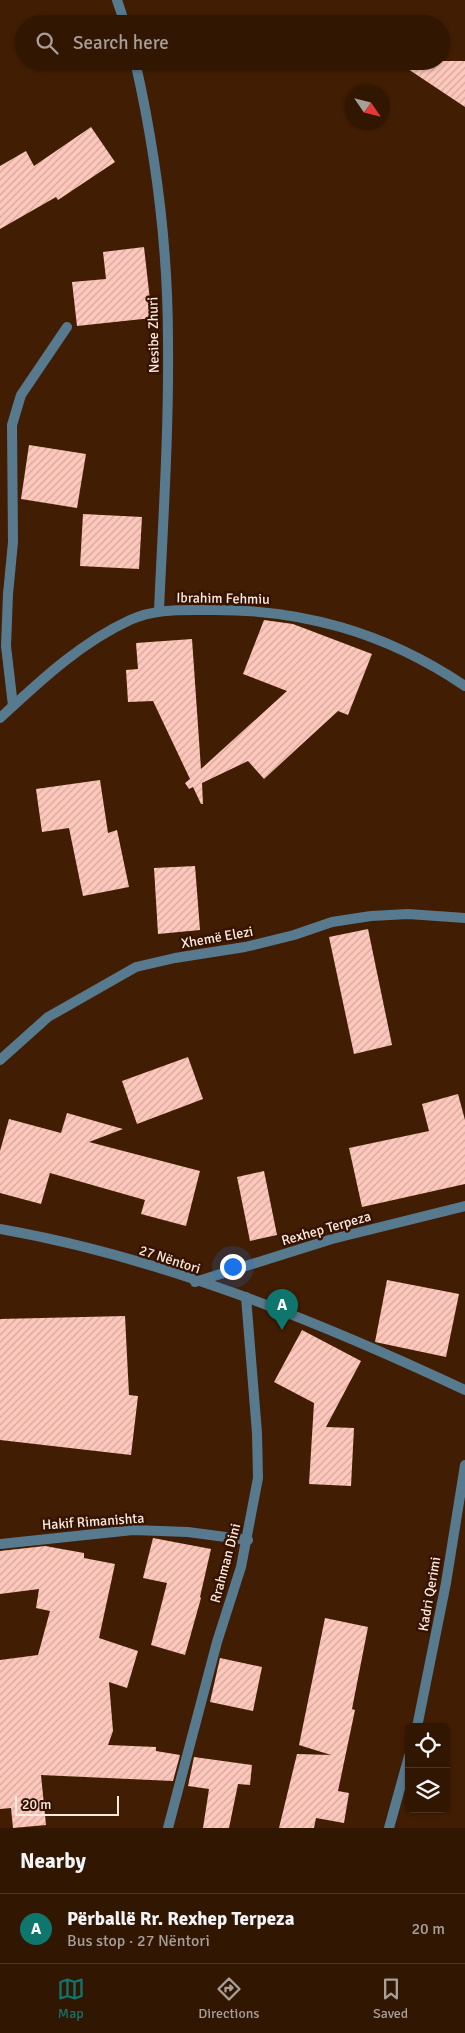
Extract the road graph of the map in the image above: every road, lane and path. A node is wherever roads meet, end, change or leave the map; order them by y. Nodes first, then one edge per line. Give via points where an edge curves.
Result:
1 (117, 0) edge
2 (121, 15) edge
3 (137, 70) edge
4 (67, 327) dead end
5 (159, 610) junction
6 (465, 686) edge
7 (13, 706) junction
8 (0, 718) edge
9 (465, 918) edge
10 (0, 1060) edge
11 (465, 1206) edge
12 (0, 1229) edge
13 (195, 1282) junction
14 (246, 1298) junction
15 (465, 1390) edge
16 (465, 1465) edge
17 (248, 1540) junction
18 (0, 1544) edge
19 (418, 1723) edge
20 (406, 1768) edge
21 (168, 1828) edge
22 (389, 1828) edge

1 - 2 street
3 - 5 street, Nesibe Zhuri via 158,179 167,312 167,428
4 - 7 street via 21,395 12,425 13,542 6,646
5 - 6 street, Ibrahim Fehmiu via 241,609 296,615 344,627 401,650
5 - 7 street, Ibrahim Fehmiu via 130,620 87,644 46,675
7 - 8 street, Ibrahim Fehmiu
9 - 10 street, Xhemë Elezi via 408,914 371,916 332,922 245,947 136,967 48,1017
11 - 13 street, Rexhep Terpeza via 332,1239
12 - 13 street, 27 Nëntori via 92,1249
13 - 14 street, 27 Nëntori
14 - 15 street, 27 Nëntori via 392,1356
14 - 17 street, Rrahman Dini via 258,1433 258,1478
16 - 19 street, Kadri Qerimi
17 - 18 street, Hakif Rimanishta via 188,1532 133,1530
17 - 21 street, Rrahman Dini via 209,1669
20 - 22 street

